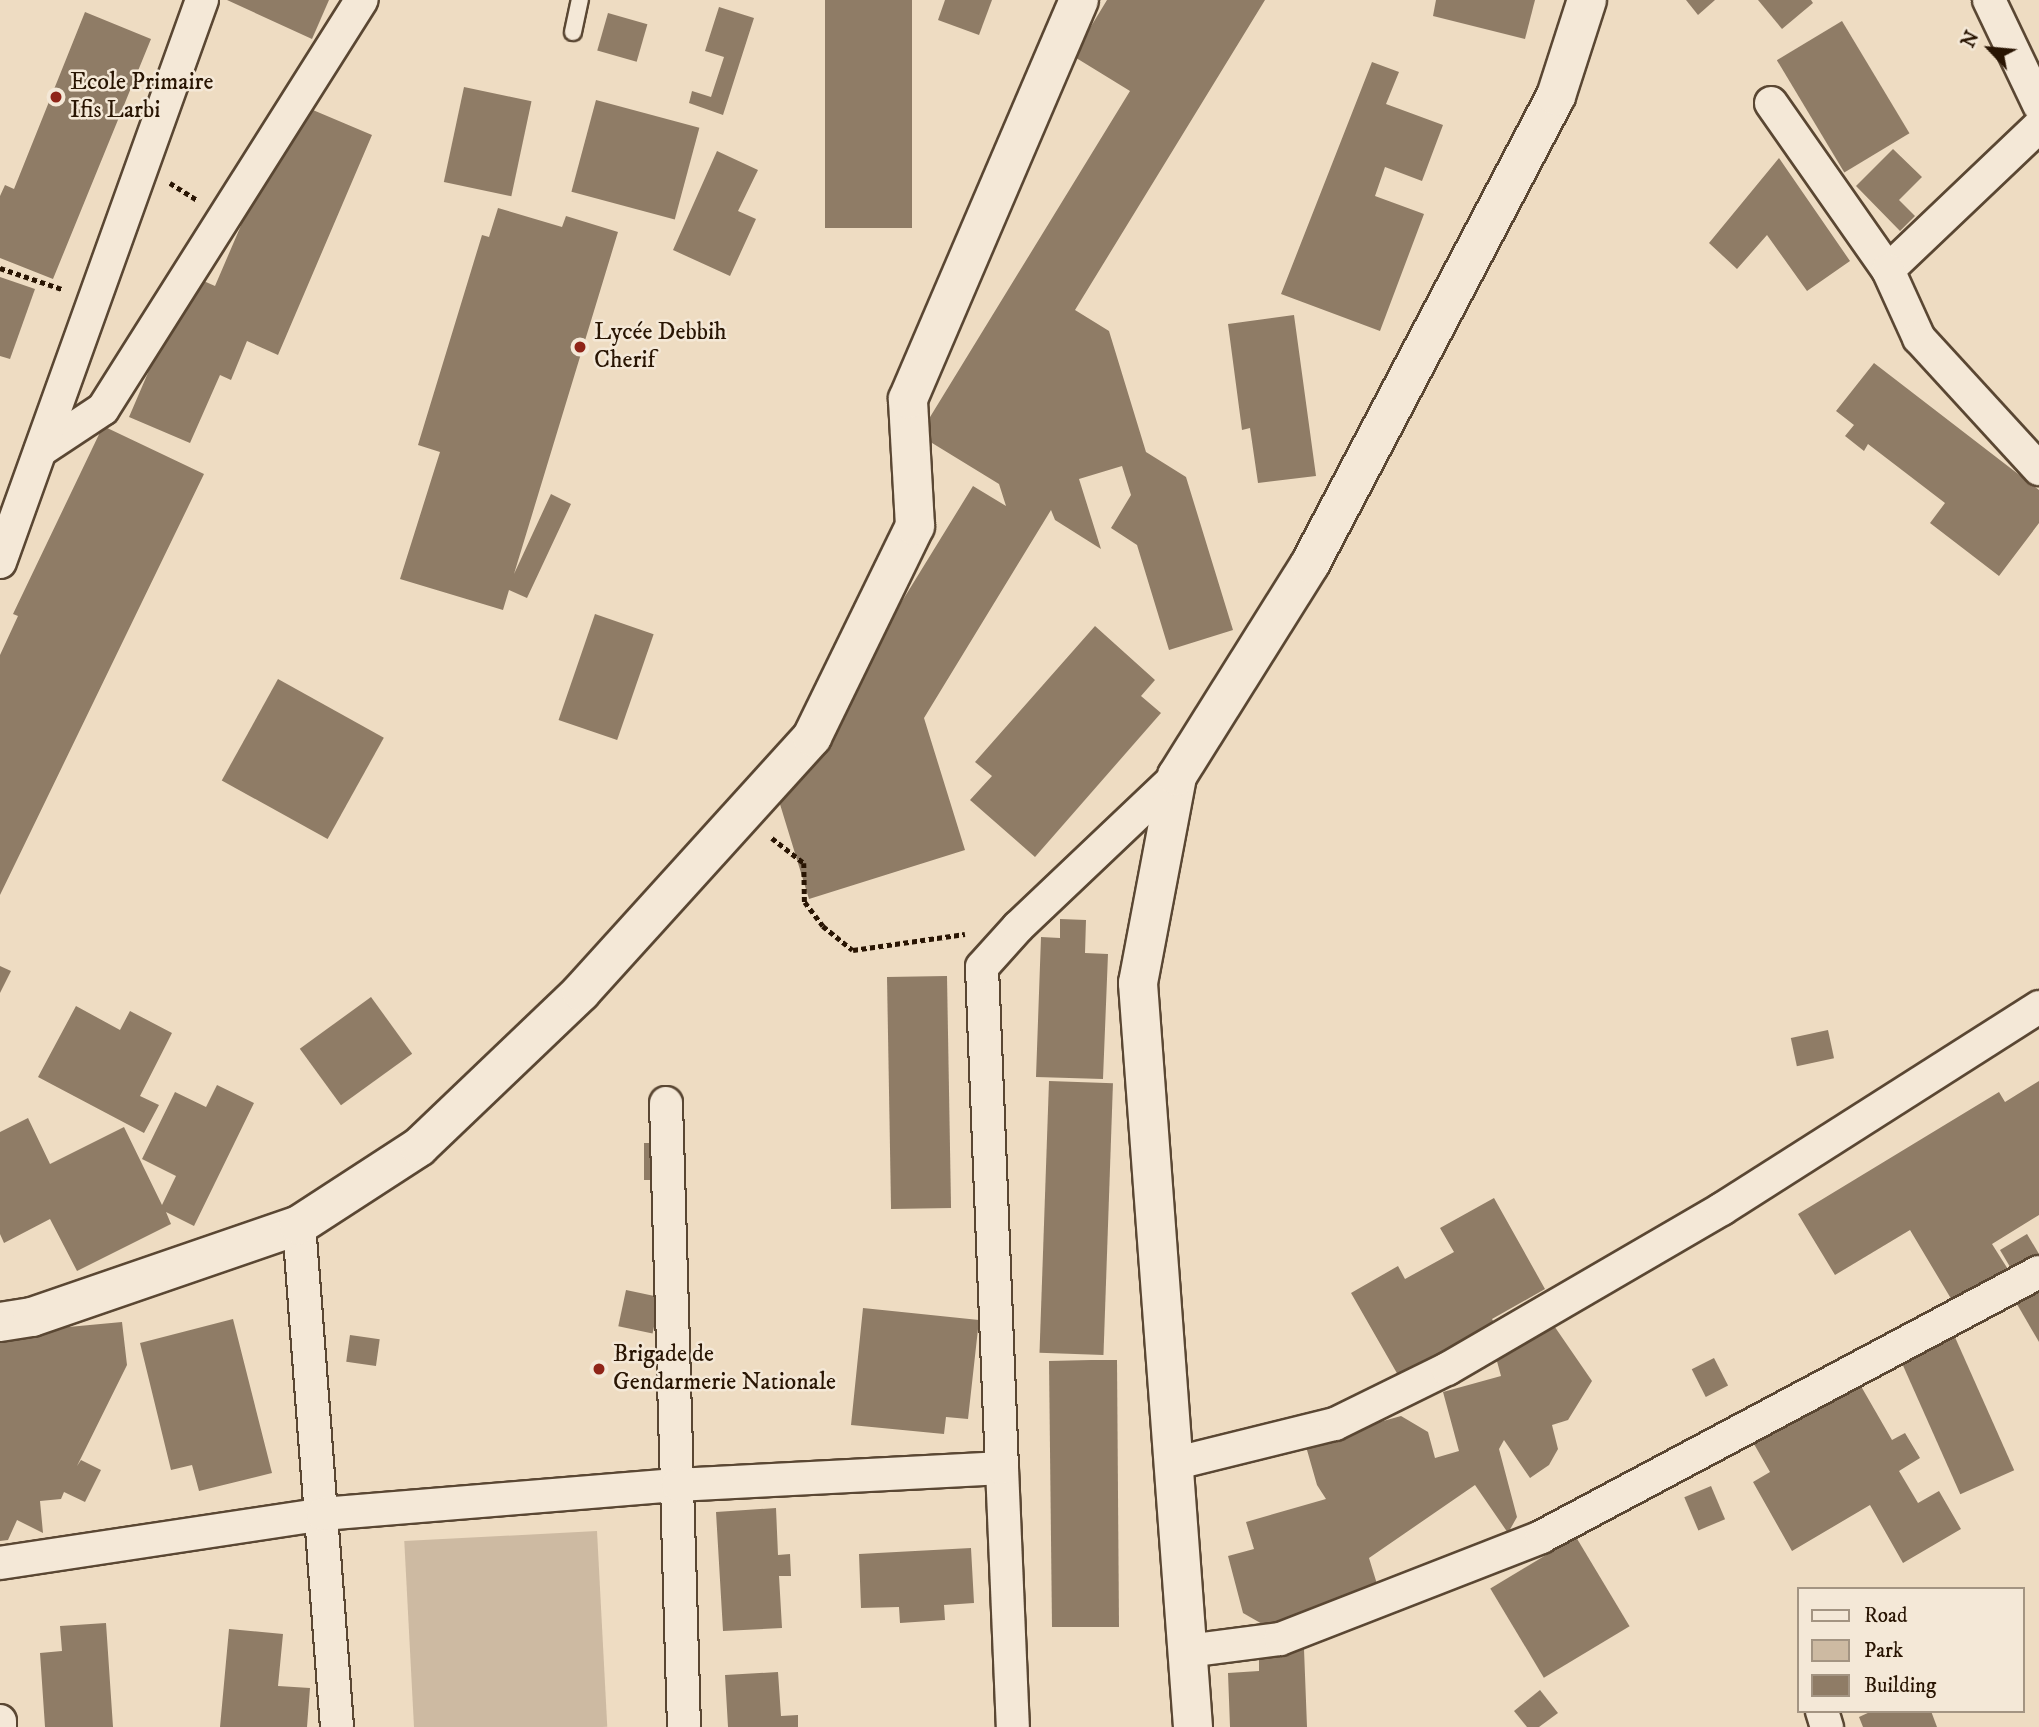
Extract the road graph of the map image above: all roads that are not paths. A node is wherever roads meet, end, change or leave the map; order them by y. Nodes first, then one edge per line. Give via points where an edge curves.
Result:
1 (202, 0) edge
2 (362, 0) edge
3 (580, 0) edge
4 (1079, 0) edge
5 (1587, 0) edge
6 (1989, 0) edge
7 (573, 32) dead end
8 (1771, 103) dead end
9 (2039, 105) edge
10 (2039, 126) edge
11 (1888, 270) junction
12 (41, 450) junction
13 (2039, 469) edge
14 (0, 562) edge
15 (1177, 776) junction
16 (2039, 1007) edge
17 (666, 1102) dead end
18 (299, 1225) junction
19 (2039, 1272) edge
20 (0, 1322) edge
21 (1173, 1464) junction
22 (1002, 1468) junction
23 (677, 1485) junction
24 (323, 1514) junction
25 (0, 1563) edge
26 (1187, 1651) junction
27 (0, 1721) edge
28 (1, 1727) edge
29 (337, 1727) edge
30 (684, 1727) edge
31 (1013, 1727) edge
32 (1192, 1727) edge

1 - 12 street
2 - 12 street via 103,409
3 - 7 lane
4 - 18 street via 908,399 915,526 812,737 581,992 419,1147
5 - 15 street via 1556,96 1317,552
6 - 9 street
8 - 11 street
10 - 11 street
11 - 13 street via 1919,338
12 - 14 street
15 - 21 street via 1138,983
15 - 22 street via 1018,926 982,967
16 - 21 street via 1722,1209 1447,1369 1335,1424
17 - 23 street
18 - 20 street via 32,1317
18 - 24 street
19 - 26 street via 1541,1537 1280,1639
21 - 26 street
22 - 23 street
22 - 31 street
23 - 24 street
23 - 30 street
24 - 25 street
24 - 29 street
26 - 32 street
27 - 28 street

